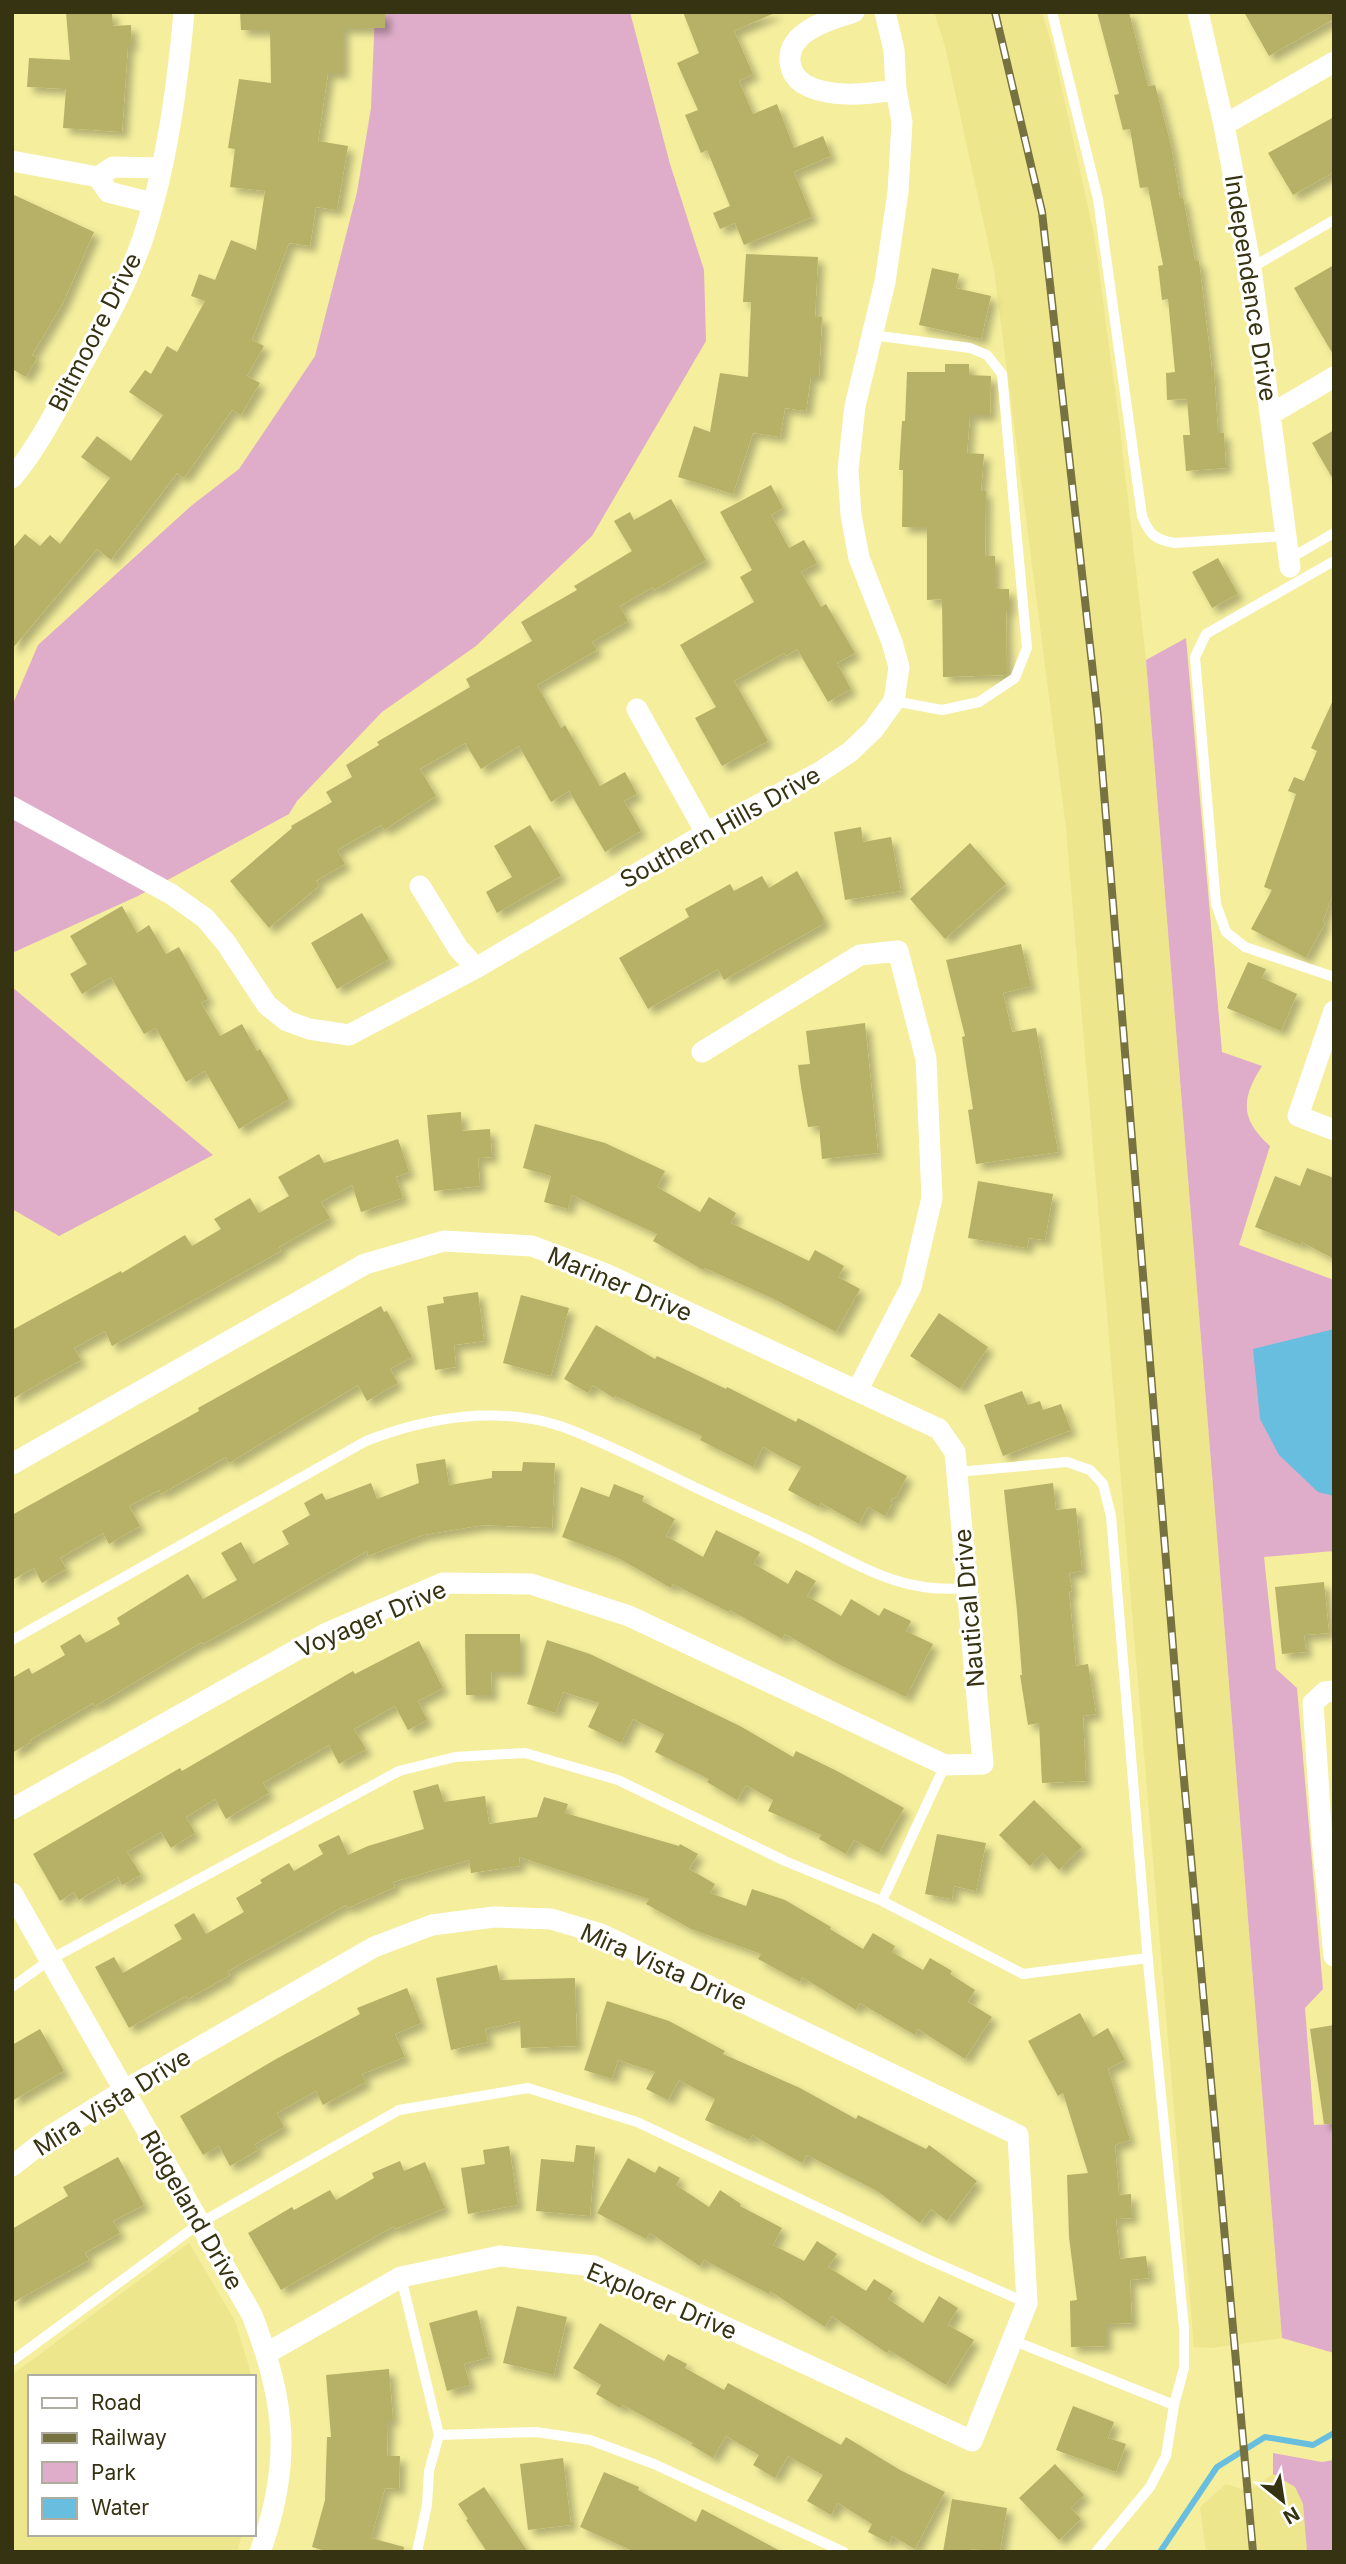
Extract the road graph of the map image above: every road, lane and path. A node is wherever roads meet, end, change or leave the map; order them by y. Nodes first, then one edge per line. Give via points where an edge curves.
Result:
1 (184, 12) edge
2 (854, 12) edge
3 (886, 12) edge
4 (1052, 12) edge
5 (1198, 12) edge
6 (1334, 62) edge
7 (896, 90) junction
8 (1224, 125) junction
9 (12, 161) edge
10 (161, 168) junction
11 (98, 177) junction
12 (152, 203) junction
13 (1334, 220) edge
14 (1251, 268) junction
15 (872, 335) junction
16 (1334, 377) edge
17 (1271, 414) junction
18 (12, 478) edge
19 (1334, 533) edge
20 (1286, 536) junction
21 (1334, 561) edge
22 (1289, 563) joint
23 (894, 701) junction
24 (637, 709) dead end
25 (12, 807) edge
26 (706, 833) junction
27 (420, 886) dead end
28 (475, 968) junction
29 (1334, 977) edge
30 (1334, 1011) edge
31 (702, 1052) dead end
32 (1334, 1130) edge
33 (857, 1391) junction
34 (956, 1462) junction
35 (12, 1464) edge
36 (968, 1588) junction
37 (12, 1640) edge
38 (1334, 1691) edge
39 (984, 1764) joint
40 (945, 1765) junction
41 (12, 1809) edge
42 (1328, 1839) edge
43 (12, 1893) edge
44 (882, 1901) junction
45 (1334, 1956) edge
46 (1148, 1958) junction
47 (51, 1959) junction
48 (12, 1987) edge
49 (123, 2091) junction
50 (12, 2166) edge
51 (200, 2223) junction
52 (401, 2277) junction
53 (1027, 2303) junction
54 (1012, 2340) junction
55 (267, 2353) junction
56 (12, 2361) edge
57 (1174, 2405) junction
58 (439, 2435) junction
59 (260, 2552) edge
60 (417, 2552) edge
61 (844, 2552) edge
62 (1096, 2552) edge

1 - 10 street, Biltmoore Drive
2 - 7 street via 798,39 790,51 792,71 806,85 829,91 868,94
3 - 7 street, Southern Hills Drive
4 - 20 lane via 1098,199 1142,516 1148,531 1158,540 1175,542
5 - 8 street, Independence Drive
6 - 8 street
7 - 15 street, Southern Hills Drive via 902,122 898,192
8 - 14 street, Independence Drive
9 - 11 street
10 - 11 street via 113,167
10 - 12 street, Biltmoore Drive
11 - 12 street via 108,191
12 - 18 street, Biltmoore Drive via 119,294
13 - 14 lane
14 - 17 street, Independence Drive
15 - 23 street, Southern Hills Drive via 855,406 848,470 859,558 899,667
15 - 23 lane via 970,348 986,355 1002,374 1027,648 1015,678 979,702 943,710
16 - 17 street
17 - 20 street, Independence Drive
19 - 22 lane
20 - 22 street, Independence Drive
21 - 29 lane via 1206,634 1195,657 1216,904 1226,933 1245,947
23 - 26 street, Southern Hills Drive via 850,751
24 - 26 street
25 - 28 street, Southern Hills Drive via 171,894 205,918 267,1005 287,1021 309,1029 349,1035
26 - 28 street, Southern Hills Drive
27 - 28 street via 457,948
30 - 32 street via 1298,1116
31 - 33 street via 860,955 898,951 926,1059 932,1198 911,1287
33 - 34 street, Mariner Drive via 939,1429
33 - 35 street, Mariner Drive via 606,1274 532,1246 444,1241 365,1264
34 - 36 street, Nautical Drive
34 - 46 lane via 1067,1462 1090,1471 1103,1484 1111,1516
36 - 37 lane via 936,1590 890,1580 560,1426 477,1416 419,1423 366,1441
36 - 39 street, Nautical Drive
38 - 42 street via 1325,1692 1313,1703
39 - 40 street, Voyager Drive
40 - 41 street, Voyager Drive via 629,1616 531,1584 443,1583 325,1634
40 - 44 lane
42 - 45 street
43 - 47 street, Ridgeland Drive
44 - 46 lane via 1023,1974
44 - 47 lane via 785,1861 618,1780 525,1753 455,1757 399,1771
46 - 57 lane via 1184,2328 1184,2368
47 - 48 lane
47 - 49 street, Ridgeland Drive
49 - 50 street, Mira Vista Drive
49 - 51 street, Ridgeland Drive
49 - 53 street, Mira Vista Drive via 374,1947 432,1925 494,1917 551,1919 601,1934 1018,2135
51 - 53 lane via 399,2110 528,2088 637,2122
51 - 55 street, Ridgeland Drive via 252,2315
51 - 56 lane
52 - 54 street, Explorer Drive via 500,2256 594,2266 972,2441
52 - 55 street, Explorer Drive
52 - 58 lane
53 - 54 street
54 - 57 lane
55 - 59 street, Ridgeland Drive via 279,2401 283,2448 274,2514
57 - 62 lane via 1166,2456 1150,2487
58 - 60 lane
58 - 61 lane via 536,2432 590,2440 654,2464

